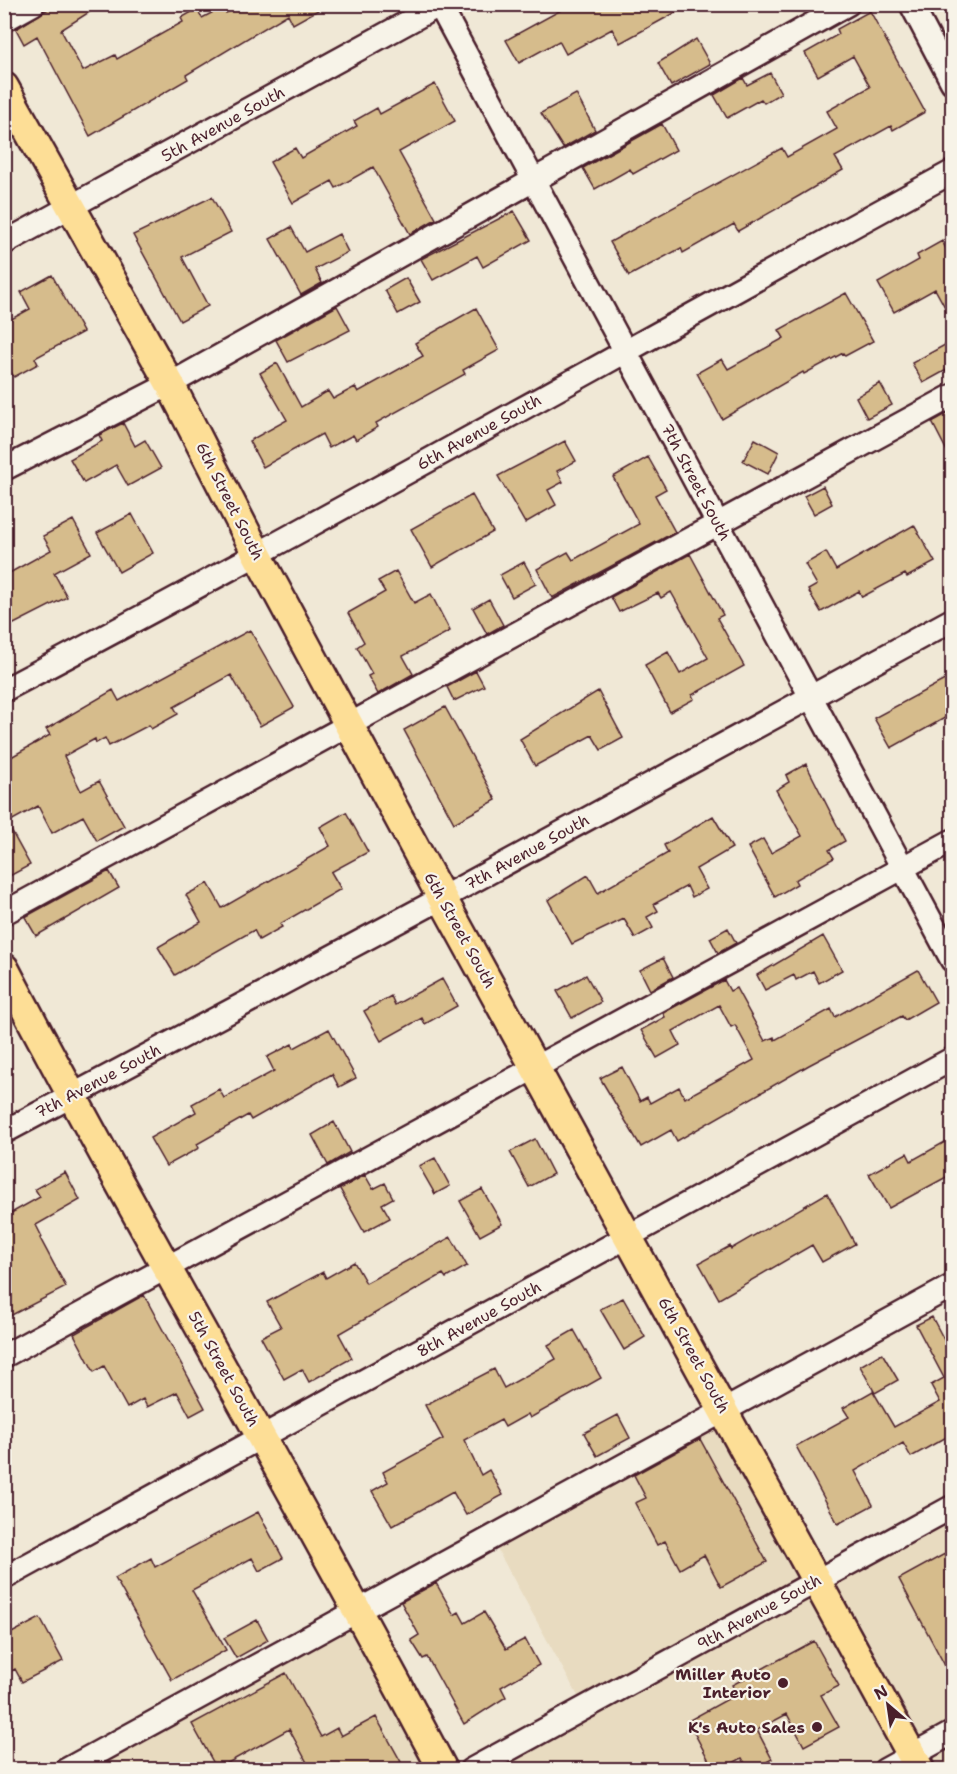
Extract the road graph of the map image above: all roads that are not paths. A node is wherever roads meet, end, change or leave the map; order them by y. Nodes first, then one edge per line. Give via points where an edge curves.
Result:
1 (33, 4) edge
2 (848, 4) edge
3 (911, 4) edge
4 (440, 5) edge
5 (4, 20) edge
6 (952, 82) edge
7 (4, 87) edge
8 (952, 172) edge
9 (531, 180) junction
10 (72, 206) junction
11 (4, 243) edge
12 (625, 350) junction
13 (170, 384) junction
14 (952, 396) edge
15 (4, 469) edge
16 (718, 524) junction
17 (258, 556) junction
18 (952, 620) edge
19 (4, 690) edge
20 (811, 696) junction
21 (349, 726) junction
22 (952, 841) edge
23 (903, 868) junction
24 (442, 898) junction
25 (4, 913) edge
26 (952, 960) edge
27 (4, 968) edge
28 (952, 1059) edge
29 (537, 1069) junction
30 (71, 1095) junction
31 (4, 1132) edge
32 (630, 1236) junction
33 (168, 1268) junction
34 (952, 1286) edge
35 (4, 1356) edge
36 (725, 1411) junction
37 (263, 1436) junction
38 (952, 1507) edge
39 (4, 1578) edge
40 (818, 1580) junction
41 (359, 1610) junction
42 (952, 1733) edge
43 (916, 1762) edge
44 (66, 1770) edge
45 (443, 1770) edge
46 (471, 1770) edge
47 (885, 1770) edge

1 - 5 street
2 - 9 street
3 - 6 street
4 - 9 street, 7th Street South
4 - 10 street, 5th Avenue South
7 - 10 main road, 6th Street South
8 - 12 street, 6th Avenue South
9 - 12 street, 7th Street South
9 - 13 street
10 - 11 street, 5th Avenue South
10 - 13 main road, 6th Street South
12 - 16 street, 7th Street South
12 - 17 street, 6th Avenue South
13 - 15 street
13 - 17 main road, 6th Street South
14 - 16 street
16 - 20 street, 7th Street South
16 - 21 street
17 - 19 street, 6th Avenue South
17 - 21 main road, 6th Street South
18 - 20 street, 7th Avenue South
20 - 23 street, 7th Street South
20 - 24 street, 7th Avenue South
21 - 24 main road, 6th Street South
21 - 25 street
22 - 23 street
23 - 26 street, 7th Street South
23 - 29 street
24 - 29 main road, 6th Street South
24 - 30 street, 7th Avenue South
27 - 30 main road, 5th Street South
28 - 32 street, 8th Avenue South
29 - 32 main road, 6th Street South
29 - 33 street
30 - 31 street, 7th Avenue South
30 - 33 main road, 5th Street South
32 - 36 main road, 6th Street South
32 - 37 street, 8th Avenue South
33 - 35 street
33 - 37 main road, 5th Street South
34 - 36 street
36 - 40 main road, 6th Street South
36 - 41 street
37 - 39 street, 8th Avenue South
37 - 41 main road, 5th Street South
38 - 40 street, 9th Avenue South
40 - 43 main road, 6th Street South
40 - 46 street, 9th Avenue South
41 - 44 street
41 - 45 main road, 5th Street South
42 - 43 street
43 - 47 street

